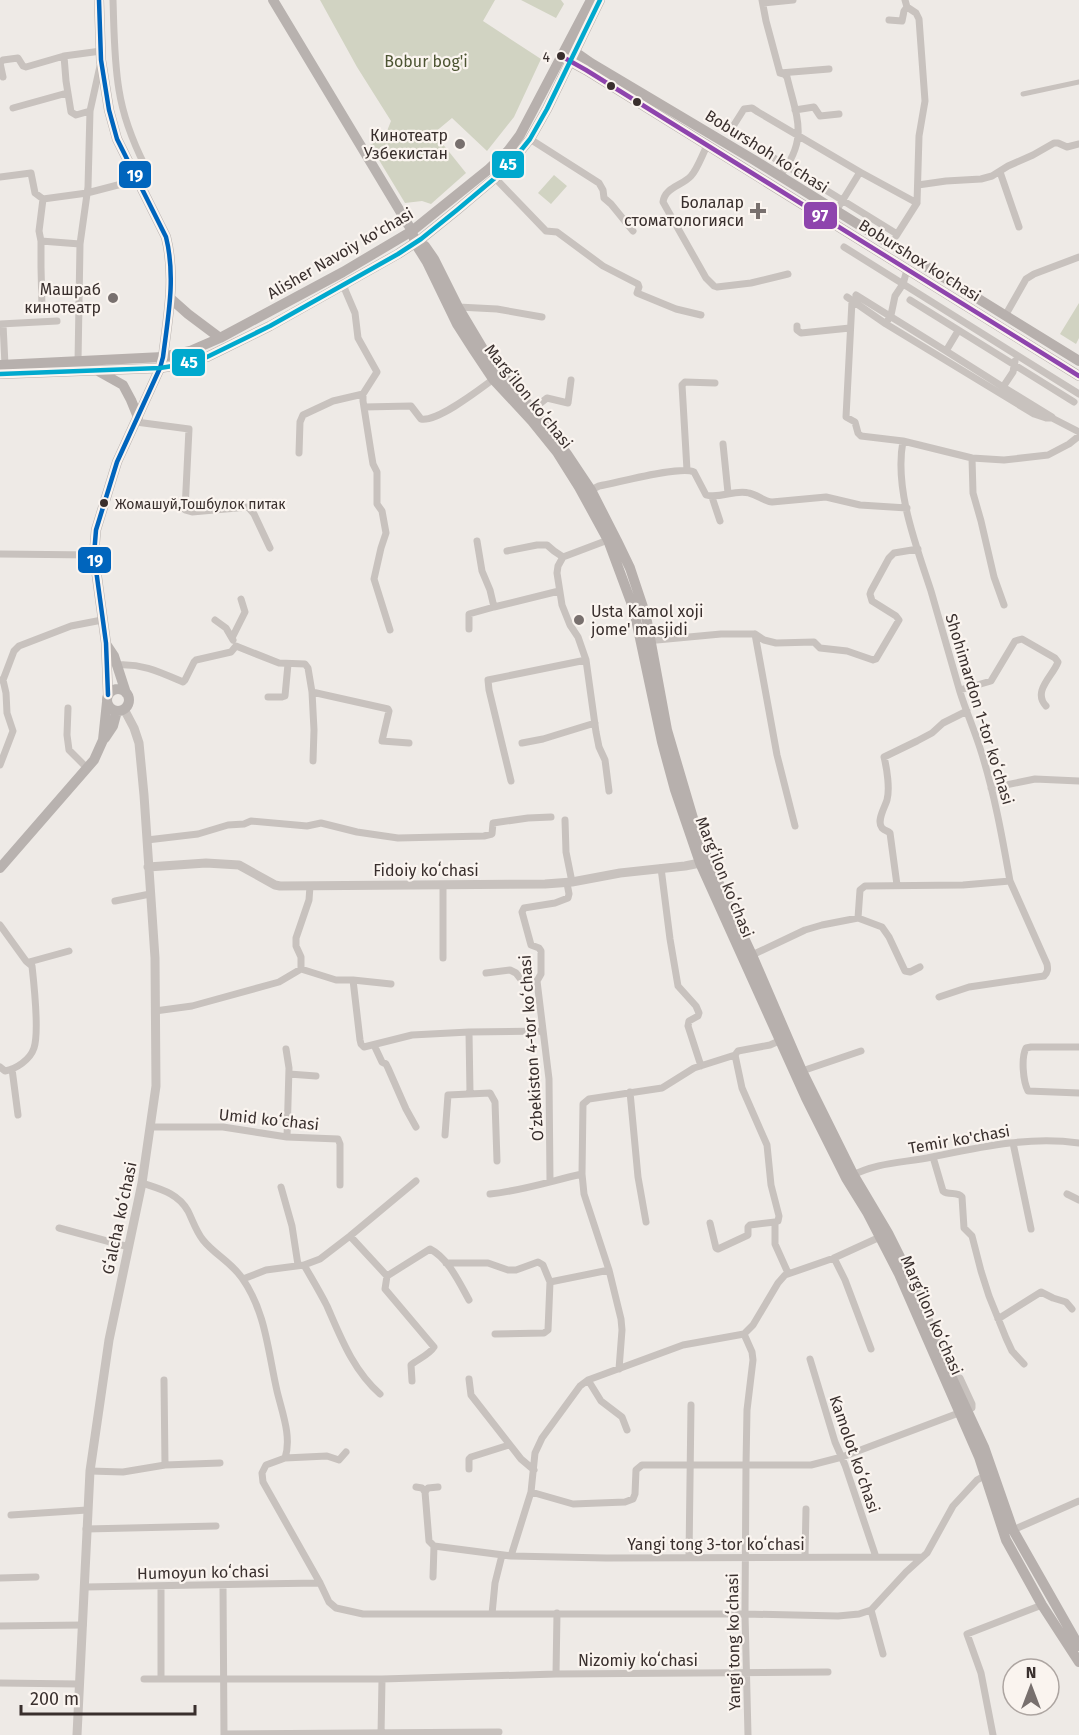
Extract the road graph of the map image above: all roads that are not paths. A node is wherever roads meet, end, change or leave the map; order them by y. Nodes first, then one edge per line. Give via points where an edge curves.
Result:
1 (99, 0) edge
2 (113, 0) edge
3 (273, 0) edge
4 (591, 0) edge
5 (600, 0) edge
6 (793, 0) edge
7 (763, 2) edge
8 (906, 4) edge
9 (889, 21) dead end
10 (64, 56) junction
11 (101, 56) junction
12 (575, 57) junction
13 (829, 69) dead end
14 (780, 73) junction
15 (3, 77) dead end
16 (1079, 82) edge
17 (68, 93) junction
18 (1023, 94) dead end
19 (122, 106) junction
20 (13, 108) dead end
21 (109, 110) junction
22 (795, 110) junction
23 (90, 111) junction
24 (839, 114) dead end
25 (799, 135) junction
26 (530, 139) junction
27 (1079, 144) edge
28 (708, 146) junction
29 (515, 151) junction
30 (145, 166) dead end
31 (788, 166) junction
32 (860, 172) junction
33 (999, 172) junction
34 (780, 176) junction
35 (0, 177) edge
36 (495, 178) junction
37 (137, 180) junction
38 (918, 185) junction
39 (87, 193) junction
40 (44, 199) junction
41 (843, 201) junction
42 (917, 203) junction
43 (836, 211) junction
44 (1019, 227) dead end
45 (412, 231) junction
46 (633, 231) dead end
47 (897, 234) junction
48 (41, 241) junction
49 (418, 241) junction
50 (80, 244) junction
51 (890, 245) junction
52 (844, 247) dead end
53 (1079, 257) edge
54 (907, 270) junction
55 (788, 274) dead end
56 (903, 284) junction
57 (343, 285) junction
58 (170, 298) junction
59 (852, 298) junction
60 (910, 300) dead end
61 (458, 307) junction
62 (42, 308) dead end
63 (701, 315) dead end
64 (1005, 315) junction
65 (542, 316) dead end
66 (891, 317) junction
67 (959, 320) junction
68 (57, 321) dead end
69 (1, 324) edge
70 (886, 324) junction
71 (797, 326) dead end
72 (850, 328) junction
73 (956, 329) junction
74 (220, 338) junction
75 (946, 351) junction
76 (1018, 356) junction
77 (78, 362) junction
78 (162, 362) junction
79 (1079, 362) edge
80 (1014, 364) junction
81 (2, 368) edge
82 (98, 370) junction
83 (497, 376) junction
84 (1079, 376) edge
85 (571, 380) dead end
86 (715, 383) dead end
87 (1003, 387) junction
88 (363, 394) junction
89 (1079, 394) edge
90 (1074, 402) dead end
91 (364, 407) junction
92 (532, 409) junction
93 (1052, 418) junction
94 (137, 419) junction
95 (1079, 434) edge
96 (903, 441) junction
97 (723, 444) dead end
98 (300, 453) dead end
99 (972, 458) junction
100 (687, 470) junction
101 (591, 490) junction
102 (728, 493) junction
103 (712, 497) junction
104 (907, 508) junction
105 (720, 521) dead end
106 (608, 540) junction
107 (477, 541) dead end
108 (270, 548) dead end
109 (918, 549) junction
110 (507, 551) dead end
111 (0, 554) edge
112 (94, 555) junction
113 (563, 557) junction
114 (560, 591) junction
115 (241, 598) dead end
116 (1004, 604) dead end
117 (494, 607) junction
118 (102, 620) junction
119 (215, 620) dead end
120 (470, 628) dead end
121 (390, 630) dead end
122 (755, 634) junction
123 (232, 638) junction
124 (646, 641) junction
125 (106, 643) junction
126 (236, 646) junction
127 (586, 660) junction
128 (288, 664) junction
129 (116, 665) junction
130 (1, 680) edge
131 (960, 690) junction
132 (312, 692) junction
133 (126, 693) junction
134 (268, 697) dead end
135 (107, 699) junction
136 (1046, 706) dead end
137 (68, 708) dead end
138 (121, 710) junction
139 (967, 711) junction
140 (595, 723) junction
141 (113, 726) junction
142 (134, 728) junction
143 (103, 740) junction
144 (409, 743) dead end
145 (522, 743) dead end
146 (313, 761) dead end
147 (0, 765) edge
148 (87, 768) junction
149 (511, 781) dead end
150 (1079, 781) edge
151 (991, 788) junction
152 (609, 790) dead end
153 (551, 817) dead end
154 (565, 820) dead end
155 (795, 826) dead end
156 (147, 840) junction
157 (704, 862) junction
158 (0, 867) edge
159 (148, 867) junction
160 (661, 868) junction
161 (1010, 881) junction
162 (570, 882) junction
163 (442, 885) junction
164 (897, 885) junction
165 (309, 886) junction
166 (150, 894) junction
167 (115, 901) dead end
168 (858, 918) junction
169 (0, 925) edge
170 (69, 951) dead end
171 (752, 955) junction
172 (443, 958) dead end
173 (29, 962) junction
174 (920, 968) dead end
175 (301, 969) junction
176 (486, 973) dead end
177 (353, 980) junction
178 (537, 981) junction
179 (391, 984) dead end
180 (939, 997) dead end
181 (155, 1011) junction
182 (543, 1031) junction
183 (469, 1032) junction
184 (779, 1041) junction
185 (374, 1045) junction
186 (1079, 1047) edge
187 (286, 1049) dead end
188 (861, 1051) dead end
189 (735, 1054) junction
190 (701, 1066) junction
191 (0, 1067) edge
192 (12, 1069) junction
193 (802, 1071) junction
194 (289, 1074) junction
195 (316, 1076) dead end
196 (630, 1092) junction
197 (470, 1093) junction
198 (1079, 1093) edge
199 (18, 1115) dead end
200 (151, 1126) junction
201 (416, 1127) dead end
202 (445, 1135) dead end
203 (287, 1137) junction
204 (1013, 1143) junction
205 (1079, 1143) edge
206 (933, 1157) junction
207 (497, 1161) dead end
208 (582, 1174) junction
209 (850, 1176) junction
210 (416, 1181) dead end
211 (550, 1181) junction
212 (142, 1184) junction
213 (340, 1185) dead end
214 (281, 1187) dead end
215 (490, 1194) dead end
216 (1068, 1194) dead end
217 (1079, 1200) edge
218 (646, 1222) dead end
219 (775, 1222) junction
220 (710, 1223) dead end
221 (59, 1228) dead end
222 (1031, 1229) dead end
223 (350, 1236) junction
224 (880, 1237) junction
225 (129, 1247) junction
226 (834, 1258) junction
227 (446, 1263) junction
228 (302, 1265) junction
229 (609, 1270) junction
230 (788, 1273) junction
231 (387, 1276) junction
232 (243, 1279) junction
233 (550, 1282) junction
234 (469, 1300) dead end
235 (1072, 1309) dead end
236 (999, 1319) junction
237 (495, 1334) dead end
238 (744, 1334) junction
239 (871, 1349) dead end
240 (810, 1359) dead end
241 (1024, 1364) dead end
242 (619, 1369) junction
243 (164, 1380) dead end
244 (469, 1380) dead end
245 (588, 1380) junction
246 (412, 1381) dead end
247 (380, 1394) dead end
248 (691, 1405) dead end
249 (963, 1412) junction
250 (627, 1430) dead end
251 (509, 1445) junction
252 (346, 1452) dead end
253 (842, 1457) junction
254 (285, 1458) junction
255 (220, 1463) dead end
256 (165, 1465) junction
257 (690, 1465) junction
258 (746, 1465) junction
259 (469, 1469) dead end
260 (534, 1470) junction
261 (90, 1471) junction
262 (986, 1475) junction
263 (416, 1487) dead end
264 (438, 1487) dead end
265 (425, 1492) junction
266 (531, 1492) junction
267 (1079, 1501) edge
268 (87, 1509) junction
269 (806, 1509) dead end
270 (11, 1515) dead end
271 (216, 1526) dead end
272 (86, 1529) junction
273 (1013, 1530) junction
274 (434, 1546) junction
275 (502, 1555) junction
276 (511, 1556) junction
277 (689, 1557) junction
278 (805, 1557) junction
279 (876, 1557) junction
280 (922, 1557) junction
281 (746, 1558) junction
282 (36, 1577) dead end
283 (433, 1577) dead end
284 (0, 1578) edge
285 (320, 1583) junction
286 (223, 1585) junction
287 (161, 1586) junction
288 (86, 1587) junction
289 (1042, 1605) junction
290 (871, 1610) junction
291 (557, 1613) junction
292 (492, 1614) junction
293 (746, 1614) junction
294 (83, 1625) junction
295 (0, 1626) edge
296 (1079, 1646) edge
297 (883, 1654) dead end
298 (1079, 1662) edge
299 (828, 1672) dead end
300 (556, 1674) junction
301 (747, 1674) junction
302 (144, 1679) dead end
303 (161, 1679) junction
304 (382, 1679) junction
305 (224, 1680) junction
306 (0, 1683) edge
307 (79, 1684) junction
308 (499, 1732) dead end
309 (224, 1734) edge
310 (381, 1734) edge
311 (77, 1735) edge
312 (748, 1735) edge
313 (993, 1735) edge

1 - 11 main road
2 - 19 street
3 - 45 main road
4 - 12 main road, Alisher Navoiy ko'chasi
5 - 12 main road
6 - 7 street
7 - 14 street
8 - 9 street via 902,21
8 - 38 street via 918,16 922,49 925,101 920,124
10 - 11 street
10 - 15 street via 24,67 18,58 1,61
10 - 17 street
11 - 21 main road
11 - 23 street
12 - 26 main road
12 - 28 main road, Boburshox ko'chasi
12 - 29 main road, Alisher Navoiy ko'chasi via 527,124
12 - 34 main road, Boburshoh koʻchasi via 651,97
13 - 14 street
14 - 22 street via 787,77
16 - 18 street
17 - 20 street
17 - 23 street via 72,114
19 - 21 street
19 - 30 street
21 - 37 main road via 117,139
22 - 24 street via 814,107 820,116
22 - 25 street
23 - 39 street
25 - 31 street
25 - 31 street via 752,108 744,109 732,128 735,134
25 - 32 street
26 - 29 main road
26 - 46 street via 599,183 604,198
27 - 33 street via 1067,147 1054,143
28 - 54 main road, Boburshox ko'chasi
28 - 55 street via 690,177 664,195 663,202 706,278 717,287 751,284
29 - 36 main road
29 - 45 main road, Alisher Navoiy ko'chasi
31 - 34 street
31 - 41 street
32 - 41 street
32 - 42 street
33 - 38 street via 981,179
33 - 44 street
34 - 43 main road, Boburshoh koʻchasi
35 - 40 street via 31,173 35,193
36 - 49 main road
36 - 63 street via 546,231 557,232 603,266 638,284 637,293
37 - 39 street
37 - 58 main road via 168,245
38 - 42 street
39 - 40 street
39 - 50 street
40 - 48 street
41 - 43 street
41 - 47 street
42 - 47 street
43 - 51 main road, Boburshoh koʻchasi
45 - 49 main road, Margʻilon koʻchasi
45 - 74 main road, Alisher Navoiy ko'chasi
47 - 51 street
48 - 50 street
48 - 62 street
49 - 57 main road
49 - 61 main road, Margʻilon koʻchasi via 434,259
49 - 83 main road, Margʻilon koʻchasi via 457,324
50 - 77 street
51 - 64 main road, Boburshoh koʻchasi
52 - 56 street
53 - 64 street via 1026,279
54 - 56 street
54 - 84 main road, Boburshox ko'chasi
56 - 66 street via 895,296
56 - 67 street
57 - 78 main road via 207,357 179,365
57 - 88 street via 355,312 358,338 377,372
58 - 74 main road
58 - 78 main road
59 - 66 street
59 - 70 street
59 - 72 street
60 - 73 street
61 - 65 street
61 - 83 main road, Margʻilon koʻchasi
64 - 79 main road, Boburshoh koʻchasi
66 - 70 street
66 - 75 street
67 - 73 street
67 - 76 street
68 - 69 street
69 - 81 street
70 - 93 street via 1029,411
71 - 72 street via 801,333
72 - 96 street via 846,417 855,422 861,436
73 - 75 street
73 - 80 street
74 - 78 main road, Alisher Navoiy ko'chasi
75 - 87 street
76 - 80 street
76 - 89 street
77 - 78 main road, Alisher Navoiy ko'chasi
77 - 81 main road, Alisher Navoiy ko'chasi
78 - 82 main road, Alisher Navoiy ko'chasi
78 - 94 main road
80 - 87 street
80 - 90 street
81 - 82 main road, Alisher Navoiy ko'chasi
82 - 94 main road via 123,386
83 - 91 street via 450,410 427,420 421,419 411,406
83 - 92 main road, Margʻilon koʻchasi
83 - 106 main road, Margʻilon koʻchasi via 557,452
85 - 92 street via 568,403 547,398
86 - 100 street via 682,385
87 - 93 street
88 - 91 street
88 - 98 street via 333,401 303,415
91 - 121 street via 386,533 374,579
92 - 101 main road, Margʻilon koʻchasi
93 - 95 street
94 - 108 street via 189,429 185,510 248,507
94 - 112 main road via 117,462 96,530
95 - 99 street via 1048,455 1005,460
96 - 99 street
96 - 104 street, Shohimardon 1-tor koʻchasi via 900,468
97 - 102 street
99 - 116 street via 973,493
100 - 101 street
100 - 103 street via 694,472 706,495
101 - 124 main road, Margʻilon koʻchasi via 630,568 646,616
102 - 103 street
102 - 104 street via 749,493 772,501 826,497 860,505
103 - 105 street
104 - 109 street, Shohimardon 1-tor koʻchasi
106 - 113 street
106 - 124 main road, Margʻilon koʻchasi
107 - 117 street
109 - 122 street via 894,553 871,591 872,601 899,620 876,659 820,648 814,642 770,642
109 - 131 street, Shohimardon 1-tor koʻchasi
110 - 113 street via 547,544
111 - 112 street
112 - 118 main road
113 - 114 street via 558,566
114 - 117 street
114 - 127 street via 562,605
115 - 123 street via 245,612
117 - 120 street via 469,614
118 - 125 main road
118 - 130 street via 71,626 19,646
119 - 123 street
122 - 124 street
122 - 155 street via 777,755
123 - 126 street
124 - 157 main road, Margʻilon koʻchasi
125 - 129 main road
125 - 135 main road
126 - 128 street
126 - 129 street via 231,652 196,660 183,682 144,667
127 - 140 street
127 - 149 street via 488,680
128 - 132 street via 305,664
128 - 134 street via 285,696
129 - 133 main road
130 - 147 street via 13,730
131 - 136 street via 991,681 1015,641 1022,639 1058,662 1041,692
131 - 139 street, Shohimardon 1-tor koʻchasi
132 - 144 street via 388,709 382,741
132 - 146 street
133 - 135 main road via 116,689
133 - 138 main road via 128,703
135 - 138 main road via 111,708
135 - 143 main road
137 - 148 street via 69,750
138 - 141 main road
138 - 142 street, Gʻalcha koʻchasi
139 - 151 street, Shohimardon 1-tor koʻchasi
139 - 164 street via 884,757 888,799 881,824 890,833
140 - 145 street
140 - 152 street
141 - 142 street via 122,723
141 - 143 main road
142 - 156 street, Gʻalcha koʻchasi via 141,758
143 - 148 main road
148 - 158 main road
150 - 151 street via 1035,779
151 - 161 street, Shohimardon 1-tor koʻchasi
153 - 156 street via 493,823 492,834 484,836 398,838 321,823 308,826 251,821 198,834
154 - 162 street
156 - 159 street, Gʻalcha koʻchasi
157 - 160 street, Fidoiy koʻchasi
157 - 171 main road, Margʻilon koʻchasi
157 - 184 main road, Margʻilon koʻchasi
159 - 165 street, Fidoiy koʻchasi via 239,865 275,885
159 - 166 street, Gʻalcha koʻchasi
160 - 162 street, Fidoiy koʻchasi
160 - 190 street via 678,986 699,1012 688,1021 688,1026
161 - 164 street
161 - 180 street, Shohimardon 1-tor koʻchasi via 1047,964 1047,973 969,987
162 - 163 street, Fidoiy koʻchasi
162 - 178 street, Oʻzbekiston 4-tor koʻchasi via 568,897 523,909 531,945 541,951 541,974
163 - 165 street, Fidoiy koʻchasi
163 - 172 street
164 - 168 street via 861,888
165 - 175 street via 309,900 296,938
166 - 167 street
166 - 181 street, Gʻalcha koʻchasi
168 - 171 street via 805,930
168 - 174 street via 882,927 905,971
169 - 173 street
170 - 173 street
171 - 193 main road, Margʻilon koʻchasi
173 - 192 street via 33,972 35,1044 28,1059
175 - 177 street via 336,980
175 - 181 street via 279,982 192,1006
176 - 178 street via 510,970 523,982
177 - 179 street
177 - 185 street via 361,1044
178 - 182 street, Oʻzbekiston 4-tor koʻchasi
181 - 200 street, Gʻalcha koʻchasi via 156,1086
182 - 183 street
182 - 211 street, Oʻzbekiston 4-tor koʻchasi via 550,1101
183 - 185 street via 412,1035
183 - 197 street
184 - 189 street
184 - 209 main road, Margʻilon koʻchasi
185 - 201 street
186 - 198 street via 1031,1047 1023,1054 1028,1091
187 - 194 street
188 - 193 street
189 - 190 street
189 - 219 street via 742,1088 767,1145 779,1216
190 - 196 street via 662,1088
191 - 192 street via 5,1071
192 - 199 street
193 - 209 main road, Margʻilon koʻchasi
194 - 195 street
194 - 203 street
196 - 208 street via 589,1099 583,1104
196 - 218 street
197 - 202 street via 448,1095
197 - 207 street via 490,1093 494,1097
200 - 203 street, Umid koʻchasi via 223,1127
200 - 212 street, Gʻalcha koʻchasi
203 - 213 street, Umid koʻchasi via 339,1140
204 - 205 street, Temir ko'chasi
204 - 206 street, Temir ko'chasi
204 - 222 street
206 - 209 street, Temir ko'chasi via 870,1167
206 - 236 street via 943,1191 962,1197 964,1228 972,1236
208 - 211 street
208 - 229 street via 584,1194
209 - 224 main road, Margʻilon koʻchasi
209 - 249 main road, Margʻilon koʻchasi via 899,1254
210 - 223 street
211 - 215 street via 514,1192
212 - 225 street, Gʻalcha koʻchasi
212 - 232 street via 178,1199 204,1241
214 - 228 street
216 - 217 street
219 - 220 street via 750,1225 748,1235 718,1249
219 - 230 street via 775,1244
221 - 225 street
223 - 228 street via 320,1259
223 - 231 street
224 - 226 street
224 - 249 main road, Margʻilon koʻchasi
225 - 261 street, Gʻalcha koʻchasi via 107,1351
226 - 230 street
226 - 239 street
227 - 231 street via 430,1249
227 - 233 street via 488,1263 516,1270 538,1262
227 - 234 street
228 - 232 street via 266,1270
228 - 247 street via 327,1306 350,1358
229 - 233 street
229 - 242 street via 621,1319
230 - 238 street
231 - 246 street via 388,1292 434,1347 411,1365
232 - 254 street via 266,1330 286,1427
233 - 237 street via 548,1330
235 - 236 street via 1066,1302 1041,1292
236 - 241 street via 1012,1351
238 - 242 street via 683,1345
238 - 258 street, Yangi tong koʻchasi via 753,1360
240 - 253 street, Kamolot koʻchasi
242 - 245 street
243 - 256 street
244 - 251 street via 471,1395
245 - 250 street via 601,1401 622,1417
245 - 260 street via 542,1438 535,1453
248 - 257 street
249 - 253 street
249 - 262 main road, Margʻilon koʻchasi
249 - 273 main road, Margʻilon koʻchasi via 993,1470
251 - 259 street via 471,1457
251 - 260 street
252 - 254 street via 339,1460 327,1455
253 - 258 street via 811,1465
253 - 279 street, Kamolot koʻchasi
254 - 285 street via 266,1465 262,1479
255 - 256 street
256 - 261 street via 123,1472
257 - 258 street
257 - 266 street via 642,1465 636,1470 635,1494 630,1502 573,1504
257 - 277 street
258 - 281 street, Yangi tong koʻchasi
260 - 266 street
261 - 268 street, Gʻalcha koʻchasi
262 - 280 street via 953,1506
262 - 289 main road, Margʻilon koʻchasi via 1006,1540
263 - 265 street
264 - 265 street
265 - 274 street via 429,1541
266 - 276 street
267 - 273 street
268 - 270 street
268 - 272 street, Gʻalcha koʻchasi
269 - 278 street
271 - 272 street
272 - 288 street, Gʻalcha koʻchasi
273 - 296 main road, Margʻilon koʻchasi
274 - 275 street, Yangi tong 3-tor koʻchasi
274 - 283 street
275 - 276 street, Yangi tong 3-tor koʻchasi
275 - 292 street
276 - 277 street, Yangi tong 3-tor koʻchasi
277 - 281 street, Yangi tong 3-tor koʻchasi
278 - 279 street, Yangi tong 3-tor koʻchasi
278 - 281 street, Yangi tong 3-tor koʻchasi
279 - 280 street, Yangi tong 3-tor koʻchasi
280 - 290 street
281 - 293 street, Yangi tong koʻchasi
282 - 284 street
285 - 286 street, Humoyun koʻchasi
285 - 292 street via 336,1608 363,1614
286 - 287 street, Humoyun koʻchasi
286 - 305 street
287 - 288 street, Humoyun koʻchasi
287 - 303 street
288 - 294 street, Gʻalcha koʻchasi
289 - 298 main road, Margʻilon koʻchasi
289 - 313 street via 968,1634 981,1673
290 - 293 street via 838,1616
290 - 297 street
291 - 292 street
291 - 293 street
291 - 300 street
293 - 301 street, Yangi tong koʻchasi
294 - 295 street
294 - 307 street, Gʻalcha koʻchasi
299 - 301 street, Nizomiy koʻchasi
300 - 301 street, Nizomiy koʻchasi
300 - 304 street, Nizomiy koʻchasi
301 - 312 street, Yangi tong koʻchasi
302 - 303 street, Nizomiy koʻchasi
303 - 305 street, Nizomiy koʻchasi
304 - 305 street, Nizomiy koʻchasi
304 - 310 street
305 - 309 street
306 - 307 street
307 - 311 street, Gʻalcha koʻchasi
308 - 310 street
309 - 310 street

